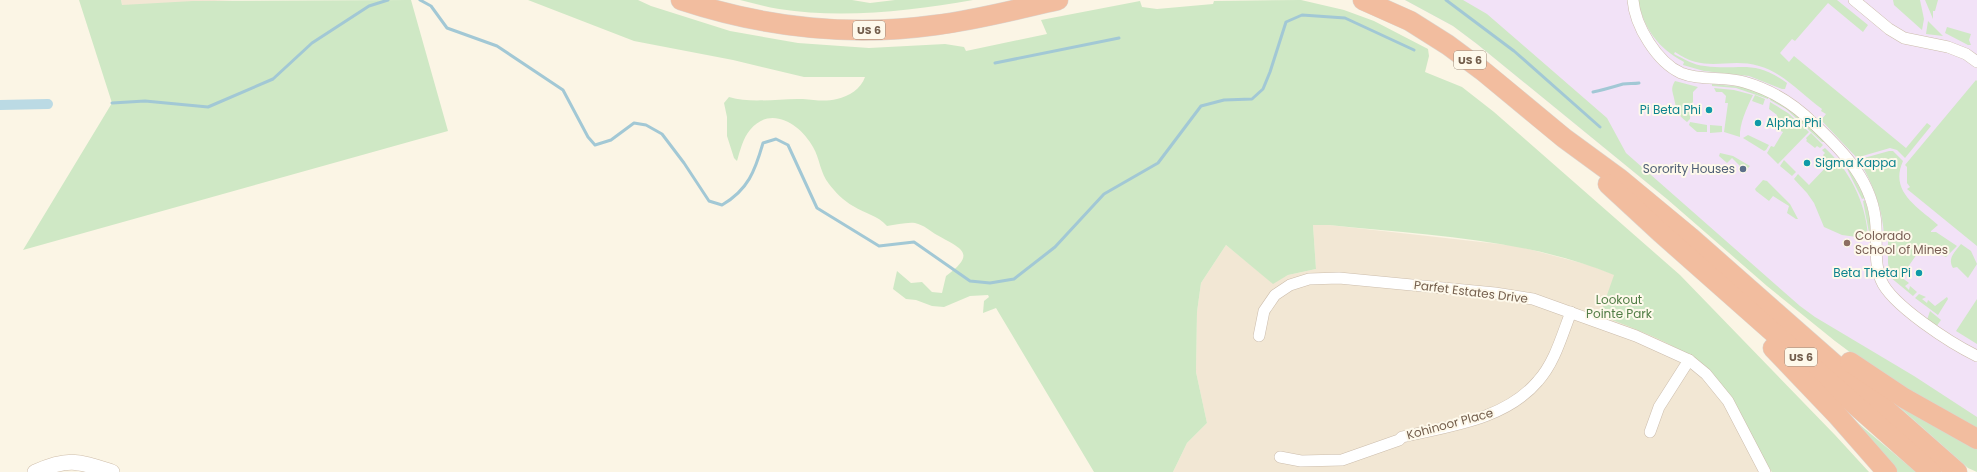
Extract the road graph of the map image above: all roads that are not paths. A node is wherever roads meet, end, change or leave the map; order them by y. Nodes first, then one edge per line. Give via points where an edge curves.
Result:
1 (681, 0) edge
2 (1058, 0) edge
3 (1363, 0) edge
4 (1633, 0) edge
5 (1854, 0) edge
6 (1977, 62) edge
7 (1564, 138) junction
8 (1670, 241) junction
9 (1724, 266) junction
10 (1571, 312) junction
11 (1259, 336) dead end
12 (1977, 356) edge
13 (1689, 360) junction
14 (1650, 432) dead end
15 (1977, 438) edge
16 (1280, 457) dead end
17 (35, 472) edge
18 (112, 472) edge
19 (1765, 472) edge
20 (1887, 472) edge
21 (1931, 472) edge
22 (1957, 472) edge

1 - 2 highway, US 6 via 773,23 860,30 943,24
3 - 7 highway, US 6 via 1410,21 1448,45 1483,70
4 - 12 street via 1635,13 1647,40 1672,67 1693,76 1742,81 1778,95 1802,112 1840,148 1857,171 1870,196 1875,214 1878,272 1888,292 1928,325
5 - 6 street via 1904,38 1948,47 1966,54
7 - 8 highway, US 6 via 1604,180
7 - 9 highway, US 6 via 1651,203
8 - 20 highway via 1831,409
8 - 21 highway, US 6
9 - 15 highway via 1873,378 1930,414
9 - 22 highway, US 6
10 - 11 street, Parfet Estates Drive via 1533,299 1496,293 1339,278 1309,279 1290,285 1275,295 1264,311
10 - 13 street, Parfet Estates Drive via 1636,336
10 - 16 street, Kohinoor Place via 1549,364 1539,380 1511,406 1484,417 1402,437 1342,460 1301,461
13 - 14 street via 1658,407
13 - 19 street, Parfet Estates Drive via 1706,374 1728,401
17 - 18 street via 65,461 85,463

